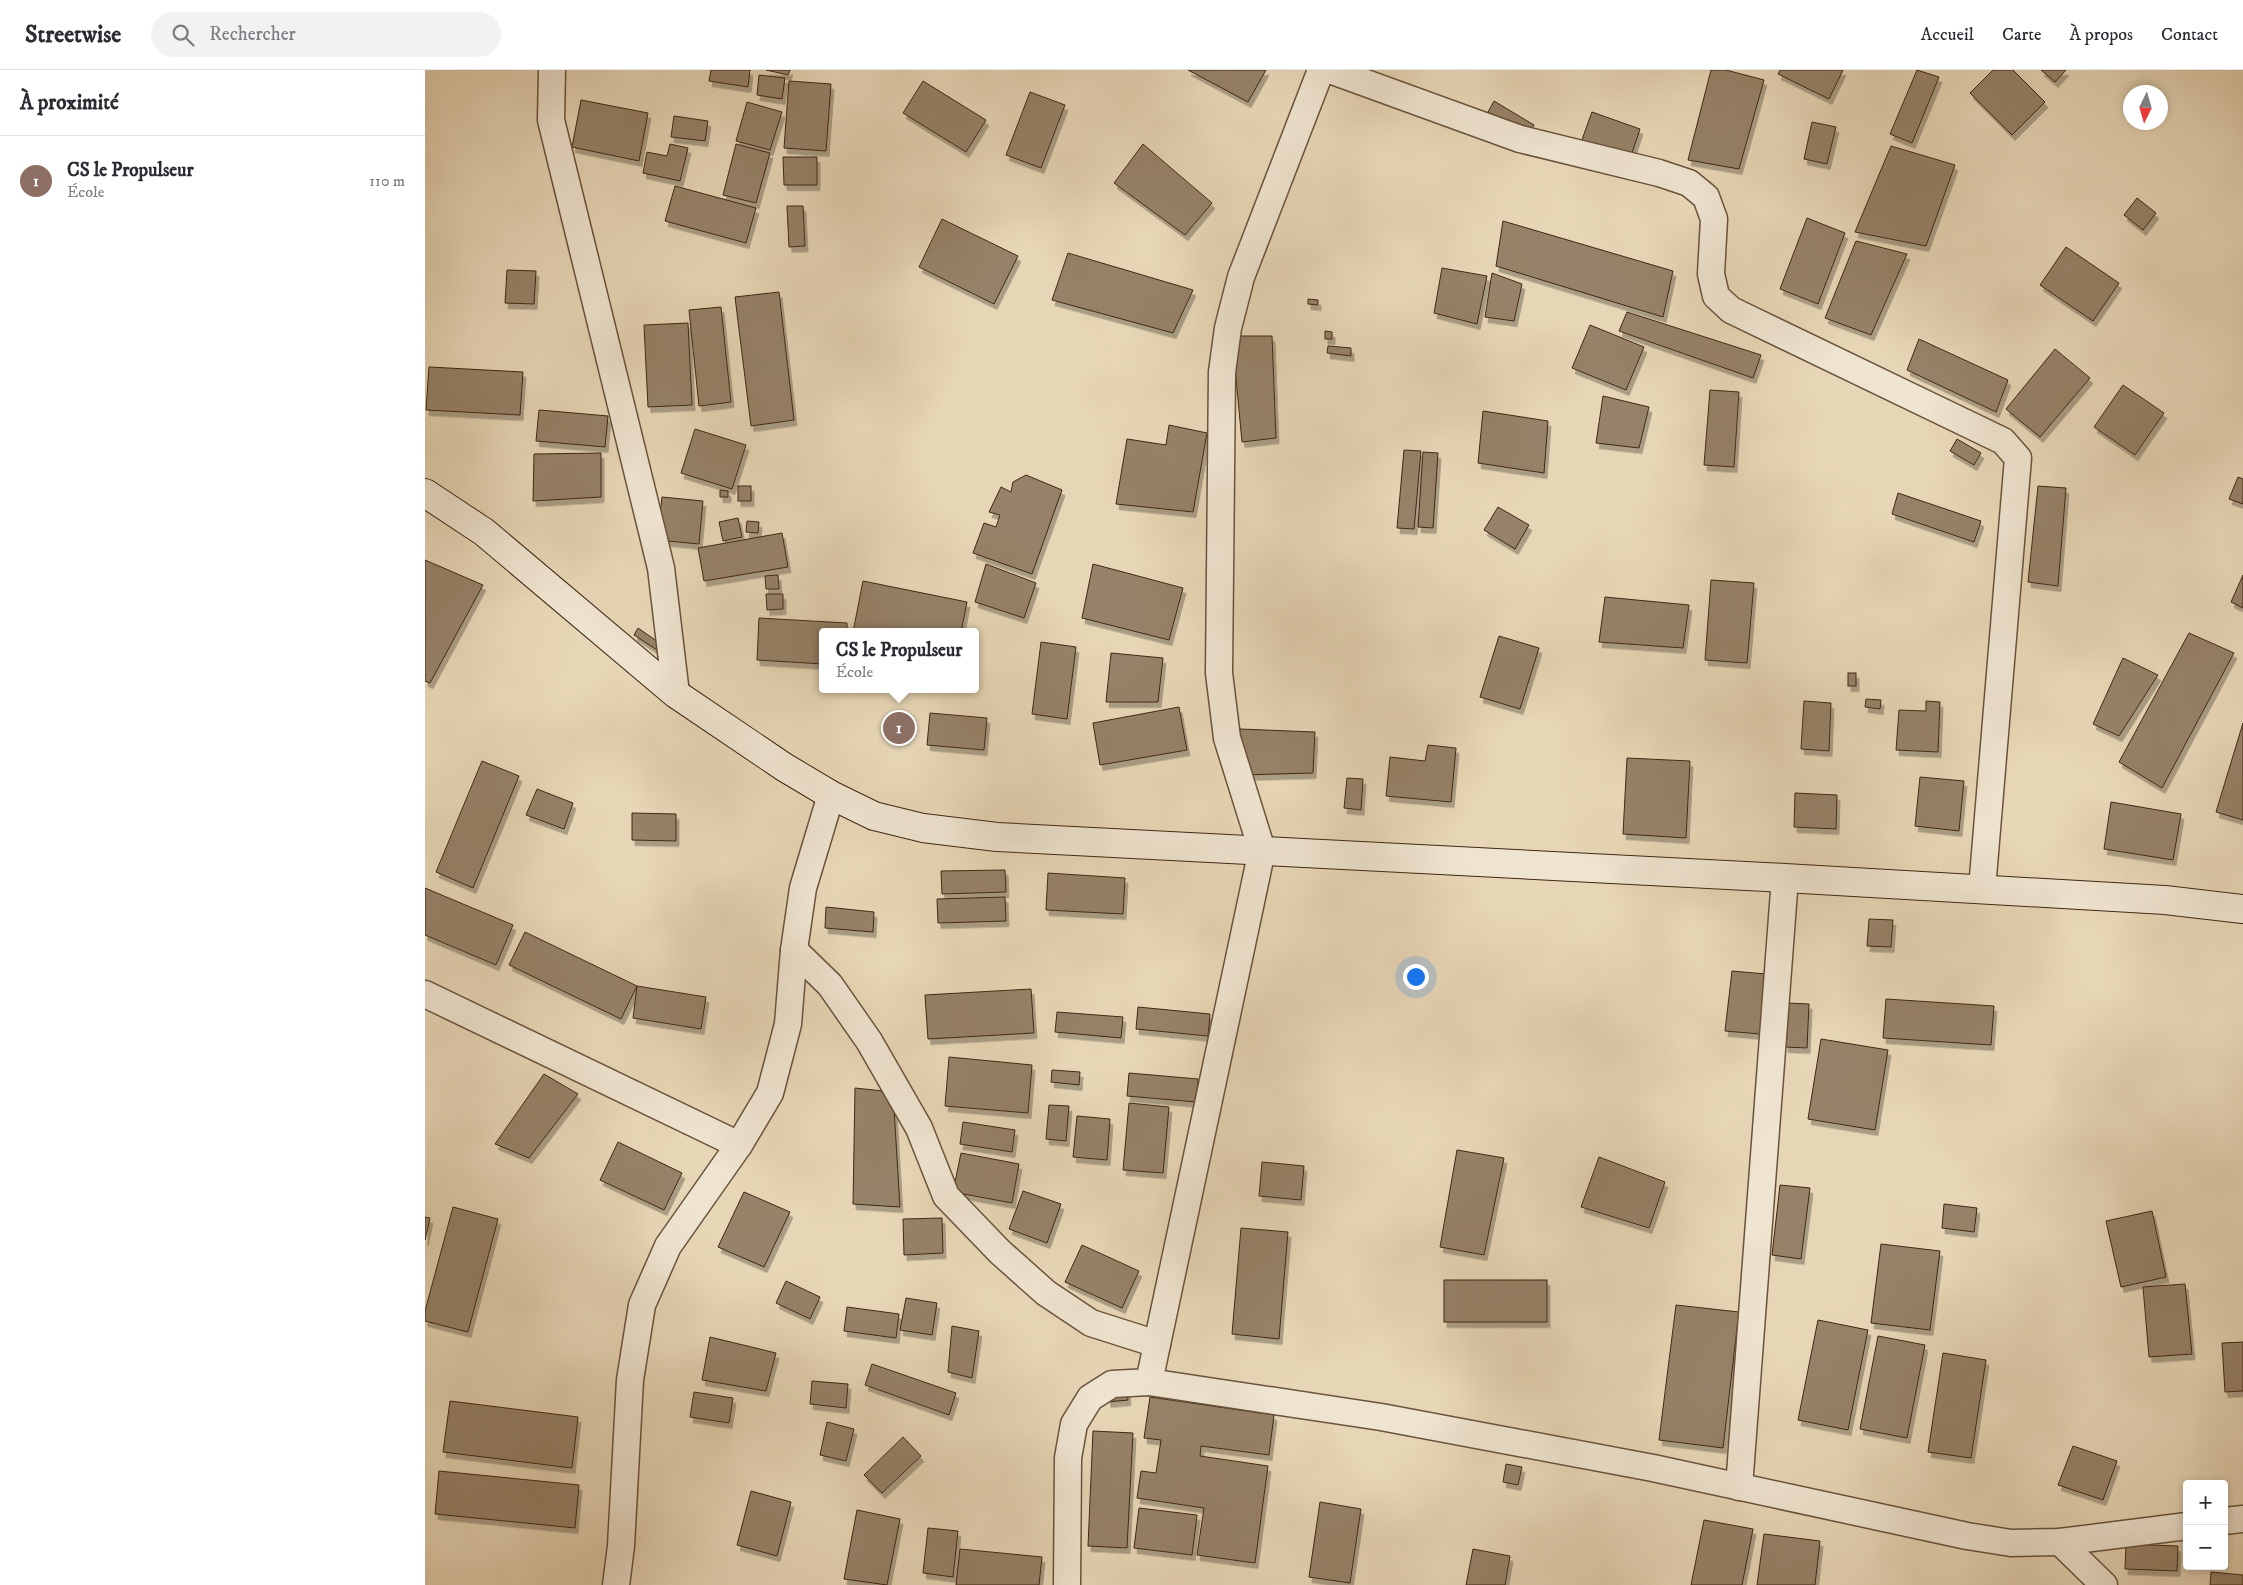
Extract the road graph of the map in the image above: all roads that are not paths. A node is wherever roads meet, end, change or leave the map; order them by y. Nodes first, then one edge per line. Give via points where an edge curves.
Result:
1 (552, 70) edge
2 (1321, 70) edge
3 (1330, 70) edge
4 (425, 493) edge
5 (676, 694) junction
6 (831, 795) junction
7 (1262, 850) junction
8 (1785, 878) junction
9 (1982, 889) junction
10 (2243, 909) edge
11 (794, 950) junction
12 (425, 994) edge
13 (739, 1145) junction
14 (1157, 1344) junction
15 (1149, 1382) junction
16 (1739, 1487) junction
17 (2243, 1518) edge
18 (2228, 1520) edge
19 (2183, 1527) edge
20 (2060, 1542) junction
21 (616, 1585) edge
22 (1067, 1585) edge
23 (2104, 1585) edge

1 - 5 street via 551,120 661,568
2 - 7 street via 1241,277 1228,328 1222,372 1219,674 1227,738
3 - 9 street via 1520,139 1689,182 1705,197 1714,219 1711,274 1716,296 1731,310 2003,441 2018,458
4 - 5 main road via 483,532
5 - 6 main road
6 - 7 main road via 874,816 942,830 997,837
6 - 11 street via 803,888
7 - 8 main road
7 - 14 street
8 - 9 main road
8 - 16 street
9 - 10 main road via 2165,900
11 - 13 street via 788,1024 770,1093
11 - 14 street via 831,985 869,1041 919,1128 946,1196 1000,1252 1046,1293 1091,1323
12 - 13 street
13 - 21 street via 668,1246 642,1305 630,1380
14 - 15 street
15 - 16 street via 1381,1417
15 - 22 street via 1112,1384 1090,1398 1074,1424 1068,1458
16 - 20 street via 1967,1536 2011,1543
17 - 18 street
19 - 20 street
20 - 23 street

